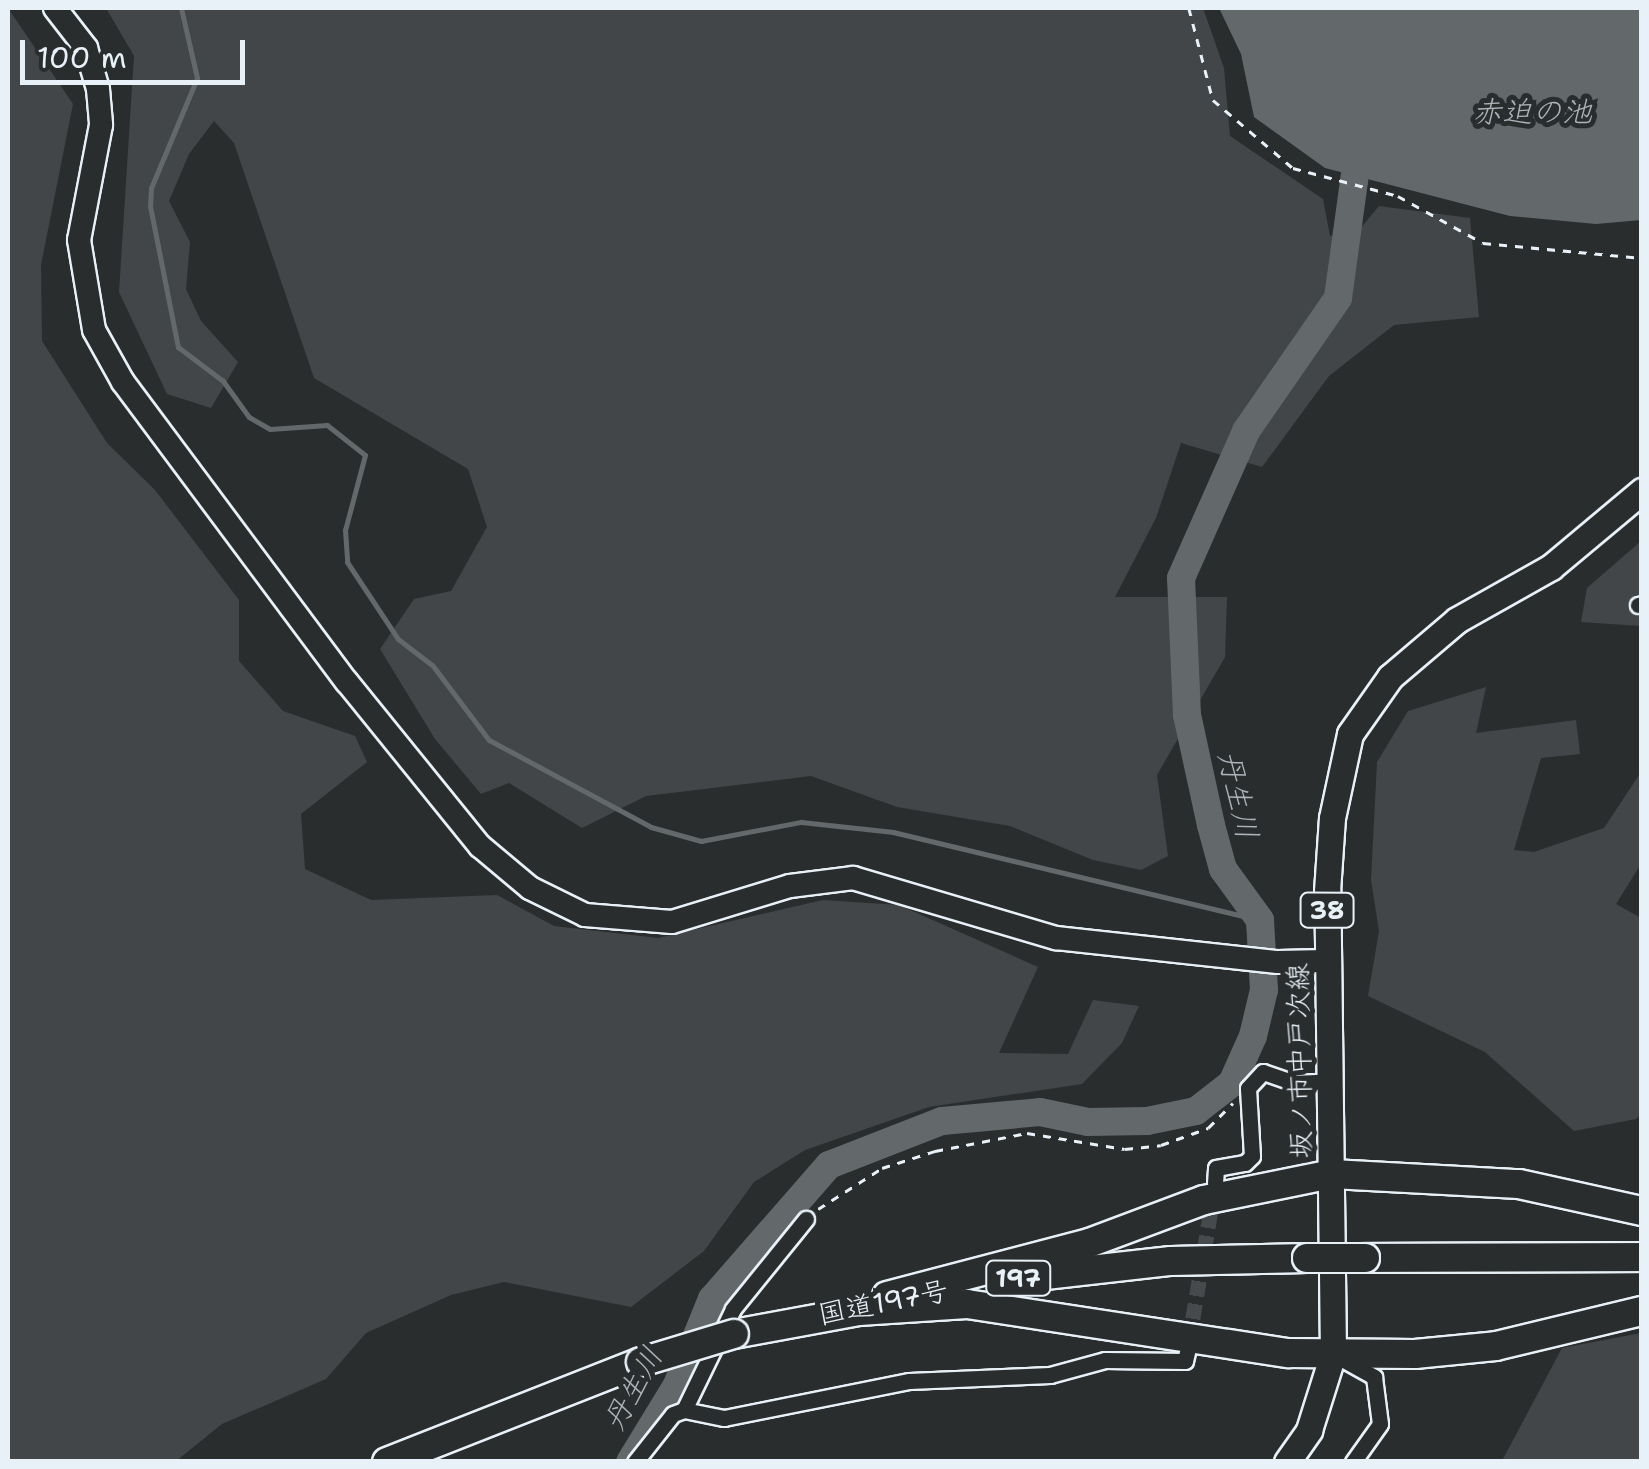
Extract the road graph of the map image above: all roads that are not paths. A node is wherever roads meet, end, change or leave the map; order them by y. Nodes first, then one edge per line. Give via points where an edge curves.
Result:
1 (56, 8) edge
2 (1642, 491) edge
3 (1326, 961) junction
4 (1331, 1081) junction
5 (1332, 1174) junction
6 (1216, 1183) dead end
7 (1642, 1210) edge
8 (806, 1219) road end
9 (1642, 1257) edge
10 (861, 1303) junction
11 (1642, 1310) edge
12 (734, 1334) junction
13 (1188, 1348) dead end
14 (1332, 1354) junction
15 (684, 1410) junction
16 (387, 1462) edge
17 (635, 1462) edge
18 (1287, 1462) edge
19 (1353, 1462) edge

1 - 3 street via 86,48 98,89 101,125 79,240 94,330 123,382 347,682 504,868 558,904 631,922 672,922 790,886 853,878 1056,938 1238,959
2 - 3 main road, 坂ノ市中戸次線 / 38 via 1551,566 1457,620 1390,678 1350,734 1332,818
3 - 4 main road, 坂ノ市中戸次線 / 38
4 - 5 main road, 坂ノ市中戸次線 / 38
4 - 6 street via 1296,1082 1263,1072 1248,1088 1252,1156 1245,1164 1216,1168
5 - 7 highway via 1520,1184
5 - 10 highway via 1204,1200 1089,1243
5 - 14 main road, 坂ノ市中戸次線 / 38
8 - 15 street via 732,1309
9 - 10 highway, 国道197号 / 197, bridge via 1306,1258 1103,1267
10 - 12 highway, 国道197号 / 197
11 - 14 highway via 1496,1346
12 - 14 highway via 858,1312 967,1304
12 - 16 highway, 国道197号 / 197, bridge via 641,1362
13 - 15 street via 1185,1361 1105,1360 1050,1374 909,1381 724,1418
14 - 18 main road, 坂ノ市中戸次線 / 38 via 1309,1430
14 - 19 street via 1374,1376 1380,1424
15 - 17 street via 673,1414

